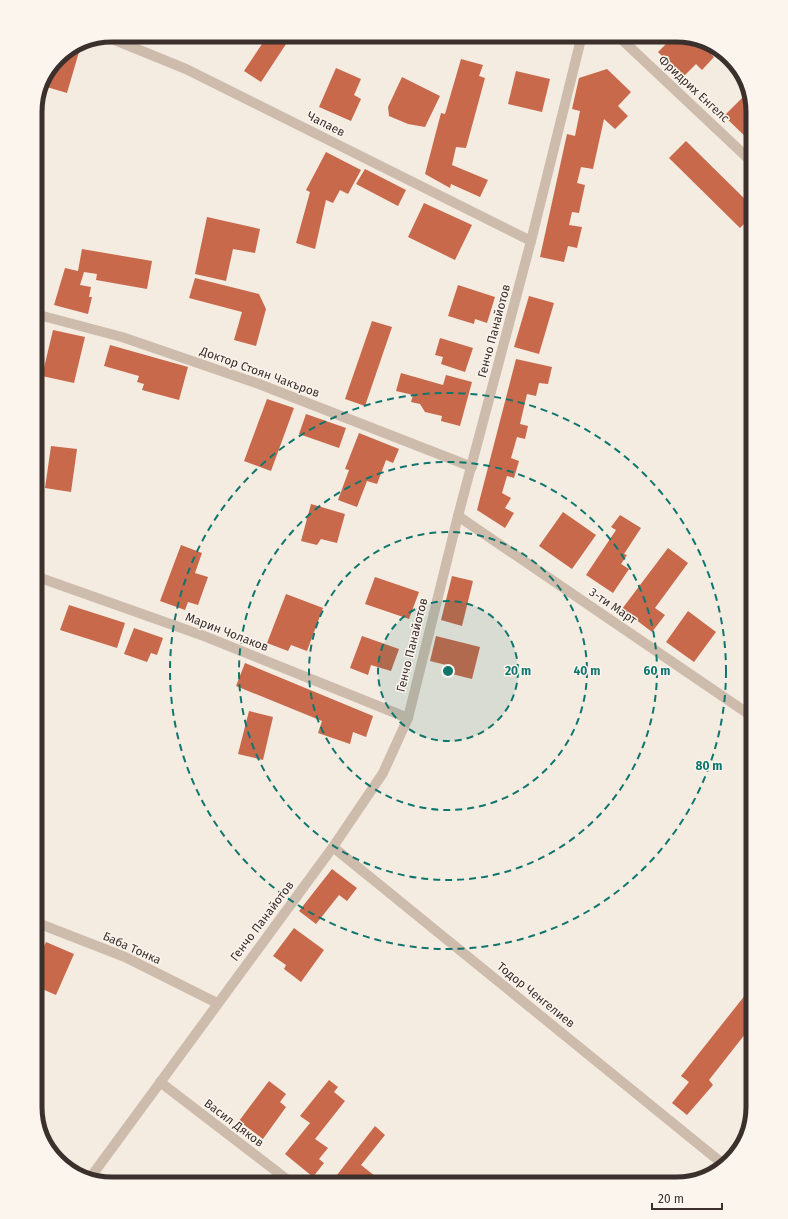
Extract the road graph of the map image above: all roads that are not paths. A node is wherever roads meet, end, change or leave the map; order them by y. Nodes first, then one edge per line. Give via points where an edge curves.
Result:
1 (120, 42) edge
2 (580, 42) edge
3 (624, 42) edge
4 (746, 156) edge
5 (531, 241) junction
6 (42, 316) edge
7 (472, 467) junction
8 (458, 516) junction
9 (42, 578) edge
10 (746, 712) edge
11 (408, 718) junction
12 (333, 847) junction
13 (42, 925) edge
14 (217, 1003) junction
15 (160, 1082) junction
16 (720, 1161) edge
17 (93, 1174) edge
18 (285, 1177) edge

1 - 5 street, Чапаев via 186,69
2 - 5 street, Генчо Панайотов
3 - 4 street, Фридрих Енгелс
5 - 7 street, Генчо Панайотов
6 - 7 street, Доктор Стоян Чакъров via 122,337 259,384
7 - 8 street, Генчо Панайотов
8 - 10 street, 3-ти Март
8 - 11 street, Генчо Панайотов
9 - 11 street, Марин Чолаков via 204,636
11 - 12 street, Генчо Панайотов via 383,773
12 - 14 street, Генчо Панайотов
12 - 16 street, Тодор Ченгелиев
13 - 14 street, Баба Тонка via 124,957
14 - 15 street, Генчо Панайотов
15 - 17 street, Генчо Панайотов
15 - 18 street, Васил Дяков

